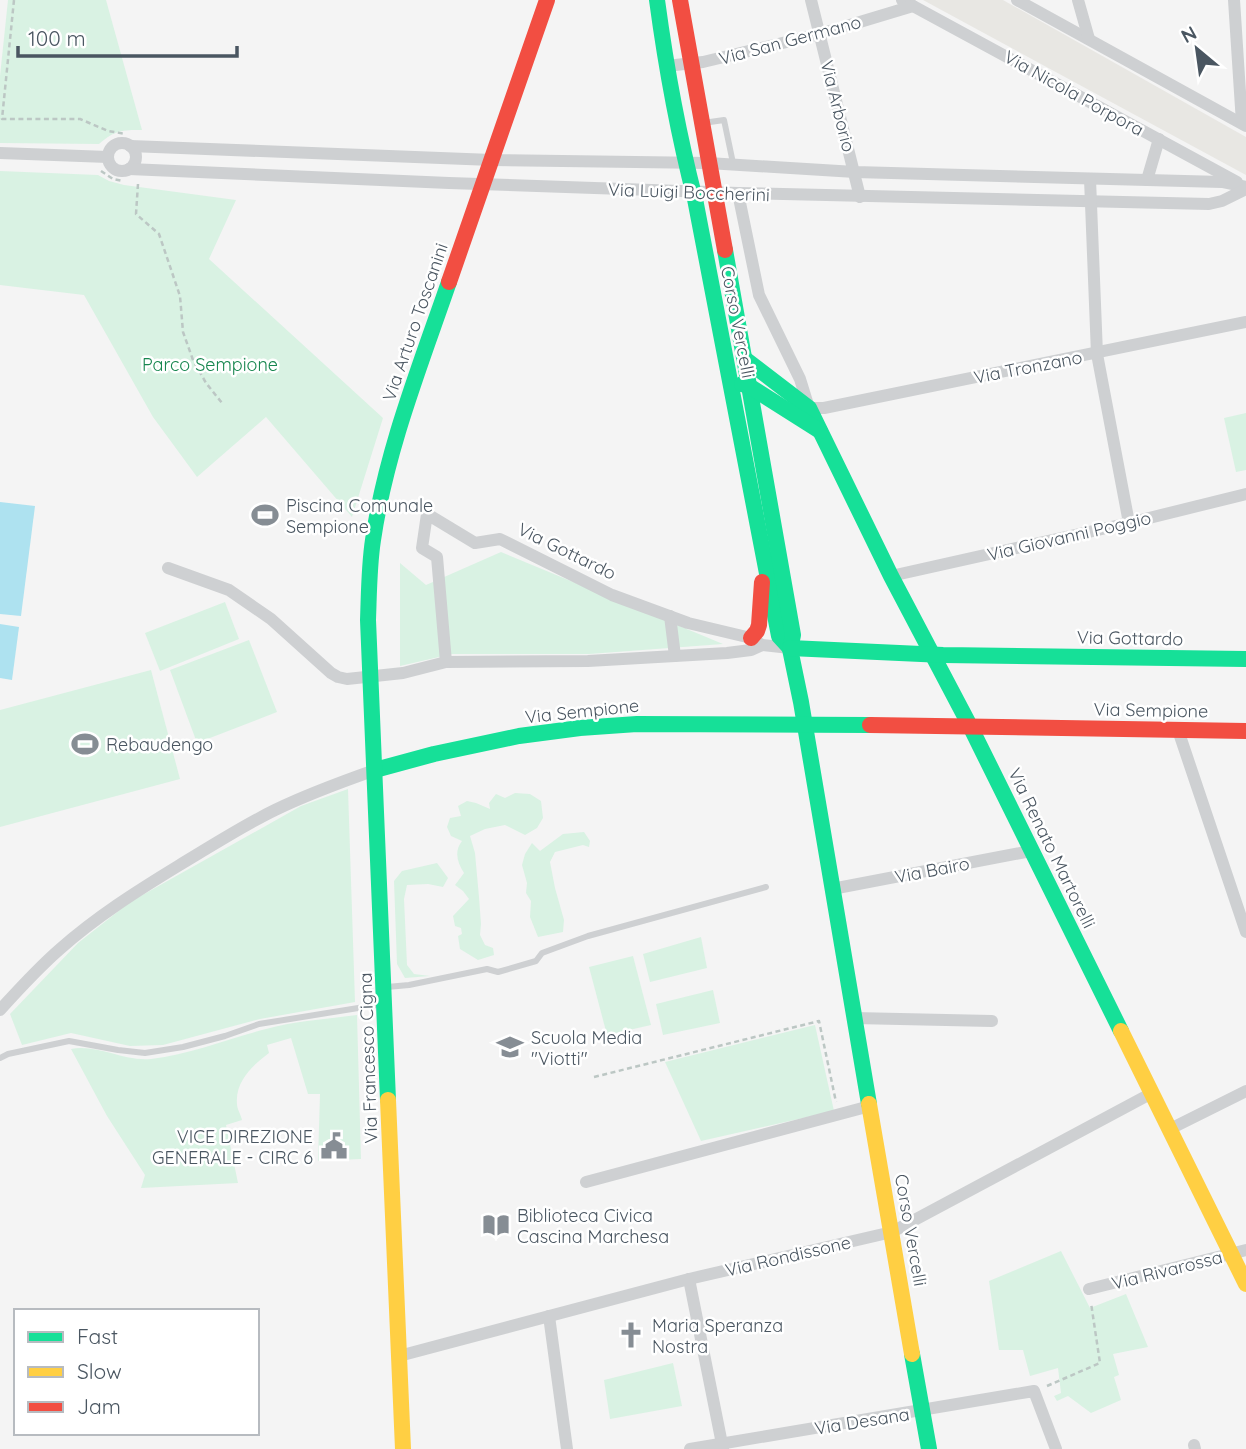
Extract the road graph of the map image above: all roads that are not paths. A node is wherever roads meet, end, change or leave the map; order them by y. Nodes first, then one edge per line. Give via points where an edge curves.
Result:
1 (547, 0) edge
2 (657, 0) edge
3 (680, 0) edge
4 (811, 0) edge
5 (1017, 0) edge
6 (1078, 0) edge
7 (1234, 0) edge
8 (908, 3) edge
9 (820, 34) junction
10 (1089, 39) junction
11 (690, 63) junction
12 (666, 66) junction
13 (701, 123) junction
14 (1244, 125) edge
15 (1159, 139) junction
16 (130, 146) junction
17 (0, 153) edge
18 (108, 157) junction
19 (492, 160) junction
20 (685, 163) junction
21 (709, 163) junction
22 (734, 165) junction
23 (129, 169) junction
24 (855, 172) junction
25 (1090, 179) junction
26 (1147, 180) junction
27 (483, 184) junction
28 (1246, 188) edge
29 (693, 192) junction
30 (714, 193) junction
31 (737, 194) junction
32 (860, 197) junction
33 (1090, 201) junction
34 (1246, 323) edge
35 (781, 343) joint
36 (1097, 354) junction
37 (745, 359) junction
38 (730, 381) junction
39 (750, 386) junction
40 (809, 408) junction
41 (820, 431) junction
42 (1246, 494) edge
43 (1129, 523) junction
44 (765, 565) junction
45 (168, 568) dead end
46 (891, 576) junction
47 (670, 616) junction
48 (756, 641) junction
49 (790, 648) junction
50 (932, 654) junction
51 (675, 656) junction
52 (1246, 659) edge
53 (446, 662) junction
54 (370, 667) joint
55 (805, 724) junction
56 (970, 726) junction
57 (1178, 730) junction
58 (1246, 732) edge
59 (374, 763) junction
60 (1031, 851) junction
61 (766, 887) dead end
62 (832, 889) junction
63 (1246, 932) edge
64 (385, 987) junction
65 (385, 1004) junction
66 (0, 1010) edge
67 (854, 1018) junction
68 (992, 1021) dead end
69 (0, 1058) edge
70 (1246, 1091) edge
71 (1152, 1093) junction
72 (870, 1106) junction
73 (1170, 1129) junction
74 (586, 1182) dead end
75 (892, 1232) junction
76 (1239, 1252) edge
77 (689, 1279) junction
78 (1246, 1284) edge
79 (1088, 1289) road end
80 (549, 1316) junction
81 (399, 1356) junction
82 (923, 1411) junction
83 (722, 1446) edge
84 (403, 1449) edge
85 (567, 1449) edge
86 (690, 1449) edge
87 (929, 1449) edge
88 (1056, 1449) edge

1 - 19 street, Via Arturo Toscanini
2 - 12 street, Corso Vercelli
3 - 11 street, Corso Vercelli
4 - 9 street, Via Arborio
5 - 10 street
6 - 10 street
7 - 14 street
8 - 9 street, Via San Germano
8 - 15 street, Via Nicola Porpora
9 - 11 street, Via San Germano
9 - 24 street, Via Arborio
10 - 14 street
11 - 12 street, Via San Germano
11 - 13 street, Corso Vercelli
12 - 20 street, Corso Vercelli
13 - 21 street, Corso Vercelli
13 - 22 lane via 724,120
15 - 26 street
15 - 28 street, Via Nicola Porpora
16 - 18 street via 118,144
16 - 19 street, Via Luigi Boccherini
16 - 23 street via 135,156
17 - 18 street
18 - 23 street via 113,168
19 - 20 street, Via Luigi Boccherini
19 - 27 street, Via Arturo Toscanini
20 - 21 street, Via Luigi Boccherini
20 - 29 street, Corso Vercelli
21 - 22 street, Via Luigi Boccherini
21 - 30 street, Corso Vercelli
22 - 24 street, Via Luigi Boccherini
23 - 27 street, Via Luigi Boccherini
24 - 25 street, Via Luigi Boccherini
24 - 32 street, Via Arborio
25 - 26 street, Via Luigi Boccherini
25 - 33 street
26 - 28 street, Via Luigi Boccherini via 1222,182
27 - 29 street, Via Luigi Boccherini
27 - 54 street, Via Arturo Toscanini via 400,425 381,496 369,578
28 - 33 street, Via Luigi Boccherini via 1213,204
29 - 30 street, Via Luigi Boccherini
29 - 38 street, Corso Vercelli
30 - 31 street, Via Luigi Boccherini
30 - 37 street, Corso Vercelli
31 - 32 street, Via Luigi Boccherini
31 - 35 street, Corso Vercelli via 757,289
32 - 33 street, Via Luigi Boccherini
33 - 36 street
34 - 36 street, Via Tronzano
35 - 40 street, Via Renato Martorelli
36 - 40 street, Via Tronzano
36 - 43 street
37 - 39 street, Corso Vercelli
37 - 40 street, Via Renato Martorelli
38 - 39 street
38 - 44 street, Corso Vercelli
39 - 41 street
39 - 49 street, Corso Vercelli via 793,635
40 - 41 street, Via Renato Martorelli
41 - 46 street, Via Renato Martorelli
42 - 43 street, Via Giovanni Poggio
43 - 46 street, Via Giovanni Poggio
44 - 48 street
44 - 49 street, Corso Vercelli via 779,636
45 - 53 street, Via Gottardo via 229,590 271,619 338,677 403,673
46 - 50 street, Via Renato Martorelli
47 - 48 street, Via Gottardo
47 - 51 street
47 - 53 street, Via Gottardo via 612,595 500,539 475,543 427,514 422,548 437,557
48 - 49 street, Via Gottardo
48 - 51 street, Via Gottardo via 751,650
49 - 50 street, Via Gottardo
49 - 55 street, Corso Vercelli
50 - 52 street, Via Gottardo
50 - 56 street, Via Renato Martorelli
51 - 53 street, Via Gottardo
54 - 59 street, Via Francesco Cigna
55 - 56 street, Via Sempione
55 - 59 street, Via Sempione via 580,727
55 - 62 street, Corso Vercelli
56 - 57 street, Via Sempione
56 - 60 street, Via Renato Martorelli
57 - 58 street, Via Sempione
57 - 63 street
59 - 64 street, Via Francesco Cigna
59 - 66 street, Via Sempione via 272,811 100,916 35,972
60 - 62 street, Via Bairo
60 - 71 street, Via Renato Martorelli
61 - 64 lane via 588,936 542,953 536,961 498,972 487,969
62 - 67 street, Corso Vercelli
64 - 65 street, Via Francesco Cigna
65 - 69 lane via 259,1024 204,1042 145,1053 69,1041
65 - 81 street, Via Francesco Cigna
67 - 68 street
67 - 72 street, Corso Vercelli
70 - 73 street
71 - 73 street, Via Renato Martorelli
71 - 75 street, Via Rondissone
72 - 74 street
72 - 75 street, Corso Vercelli
73 - 76 street, Via Renato Martorelli
75 - 77 street, Via Rondissone
75 - 82 street, Corso Vercelli
76 - 78 street, Via Renato Martorelli
76 - 79 street, Via Rivarossa
77 - 80 street, Via Rondissone
77 - 83 street
80 - 81 street, Via Rondissone
80 - 85 street
81 - 84 street, Via Francesco Cigna
82 - 83 street, Via Desana
82 - 87 street, Corso Vercelli
82 - 88 street, Via Desana via 1034,1391
83 - 86 street, Via Desana

